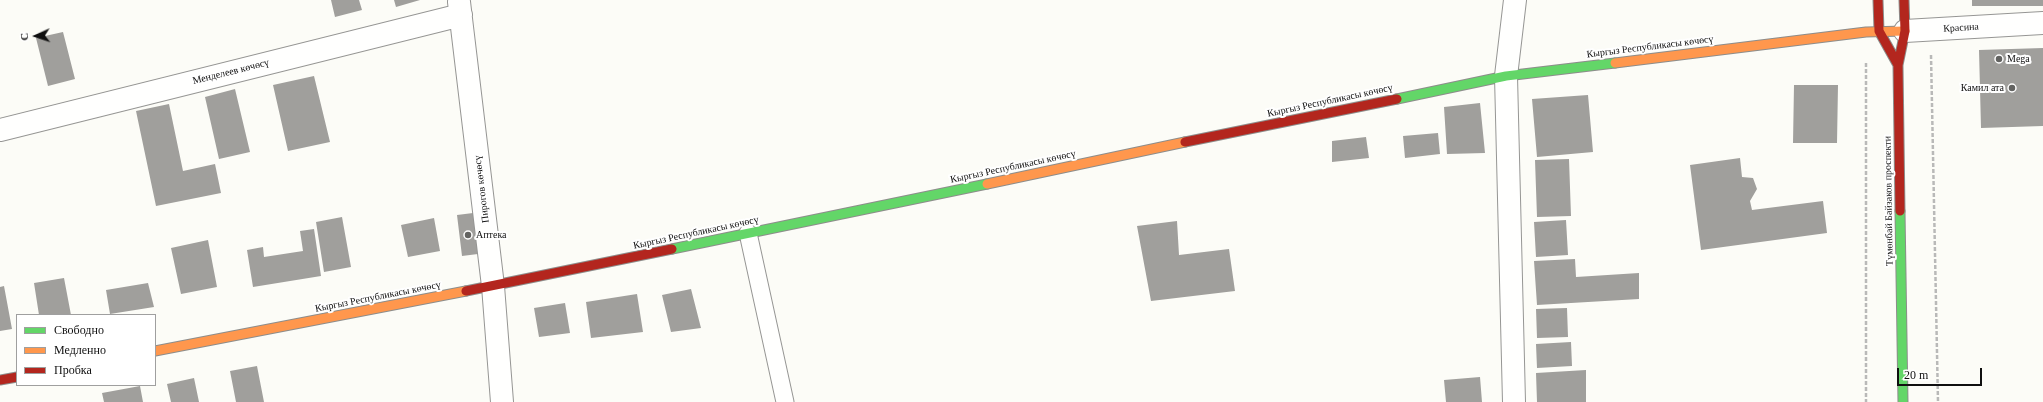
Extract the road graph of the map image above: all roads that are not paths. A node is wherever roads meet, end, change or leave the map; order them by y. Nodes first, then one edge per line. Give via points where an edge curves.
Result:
1 (1515, 0) edge
2 (1878, 0) edge
3 (1904, 0) edge
4 (460, 8) edge
5 (2043, 23) edge
6 (1879, 31) junction
7 (1905, 31) junction
8 (1898, 65) junction
9 (1506, 76) junction
10 (0, 130) edge
11 (748, 233) junction
12 (493, 286) junction
13 (156, 351) edge
14 (16, 377) edge
15 (0, 380) edge
16 (502, 402) edge
17 (785, 402) edge
18 (1514, 402) edge
19 (1902, 402) edge

1 - 9 street
2 - 6 main road
3 - 7 main road, Түмөнбай Байзаков проспекти
4 - 10 street, Менделеев көчөсү
4 - 12 street, Пирогов көчөсү
5 - 7 street, Красина
6 - 7 main road, Красина
6 - 8 main road
6 - 9 main road, Кыргыз Республикасы көчөсү
7 - 8 main road, Түмөнбай Байзаков проспекти
8 - 19 main road, Түмөнбай Байзаков проспекти
9 - 11 main road, Кыргыз Республикасы көчөсү
9 - 18 street
11 - 12 main road, Кыргыз Республикасы көчөсү
11 - 17 lane
12 - 13 main road, Кыргыз Республикасы көчөсү
12 - 16 street, Пирогов көчөсү
14 - 15 main road

